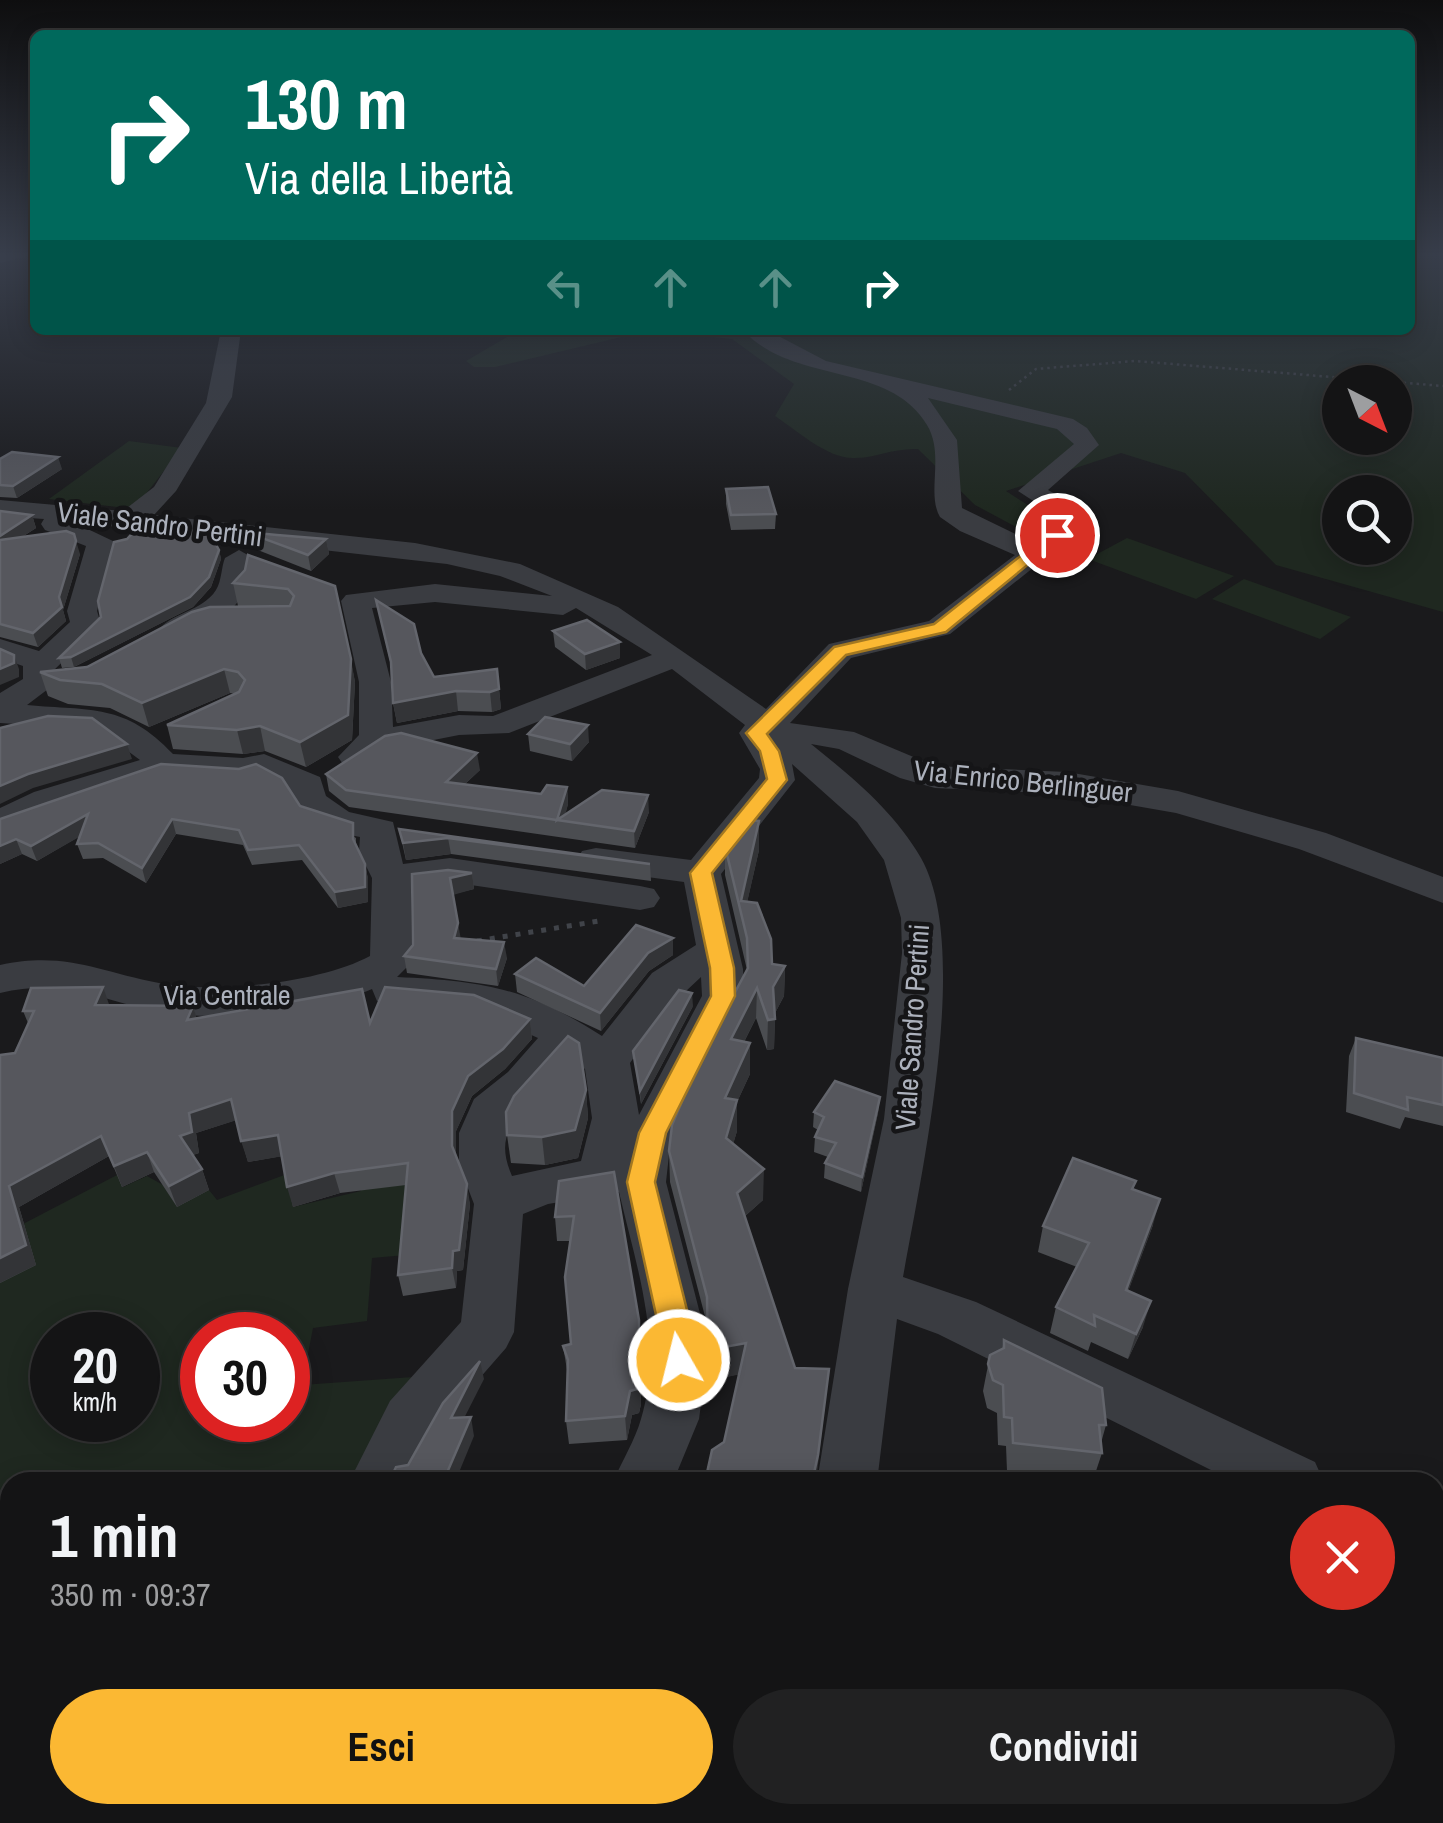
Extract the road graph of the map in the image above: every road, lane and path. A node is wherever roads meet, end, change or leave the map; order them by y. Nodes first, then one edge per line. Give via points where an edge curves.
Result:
1 (228, 340) edge
2 (768, 340) edge
3 (896, 384) junction
4 (1443, 386) edge
5 (990, 404) junction
6 (14, 512) edge
7 (109, 541) junction
8 (232, 543) junction
9 (1034, 552) junction
10 (269, 569) edge
11 (587, 603) junction
12 (242, 615) edge
13 (206, 619) junction
14 (146, 645) edge
15 (0, 648) edge
16 (671, 658) junction
17 (46, 674) junction
18 (2, 712) edge
19 (180, 729) edge
20 (772, 729) junction
21 (375, 740) junction
22 (155, 754) junction
23 (307, 785) junction
24 (0, 822) edge
25 (411, 834) junction
26 (701, 873) junction
27 (391, 878) junction
28 (1443, 891) edge
29 (626, 909) joint
30 (472, 942) edge
31 (717, 952) junction
32 (375, 972) junction
33 (0, 979) edge
34 (567, 1034) junction
35 (607, 1062) junction
36 (499, 1204) junction
37 (874, 1288) junction
38 (383, 1472) edge
39 (647, 1472) edge
40 (848, 1472) edge
41 (1274, 1472) edge

1 - 7 street via 223,390 174,480
2 - 3 street via 819,366
3 - 5 street
3 - 9 street via 936,416 950,440 950,511
4 - 5 path via 1135,362 1036,369
5 - 9 street via 1065,424 1087,446 1031,491 1079,518
6 - 7 street, Viale Sandro Pertini
7 - 8 street, Viale Sandro Pertini
7 - 17 street via 82,611 86,624
8 - 10 street
8 - 11 street, Viale Sandro Pertini via 433,555 540,580
8 - 13 street via 232,590
9 - 20 street via 940,628 840,651
11 - 16 street, Viale Sandro Pertini
11 - 21 street via 435,593 344,596 374,682
12 - 13 street
13 - 14 street
15 - 17 street
16 - 20 street, Viale Sandro Pertini
16 - 21 street via 496,726 459,725
17 - 18 street
18 - 22 street via 120,724
19 - 22 street
20 - 26 street via 756,733 774,760 777,780
20 - 28 street, Via Enrico Berlinguer via 852,742 904,769 939,778 1052,780 1184,801
20 - 37 street, Viale Sandro Pertini via 884,826 920,902 923,953 908,1119
21 - 23 street
22 - 23 street via 243,769 264,764
22 - 24 street
23 - 25 street via 308,800 337,821
25 - 26 street
25 - 27 street via 378,852
26 - 31 street
27 - 29 street via 450,870
27 - 32 street
29 - 30 path
31 - 35 street via 694,960 655,993
31 - 39 street via 723,996 652,1133 641,1182 679,1360 670,1420
32 - 33 street, Via Centrale via 280,998 160,998 74,972
32 - 34 street via 378,989 497,1000
34 - 35 street
34 - 36 street via 491,1111 483,1165
35 - 36 street via 616,1118 601,1179 523,1190
36 - 38 street via 488,1332 414,1415
37 - 40 street, Viale Sandro Pertini
37 - 41 street via 958,1318

